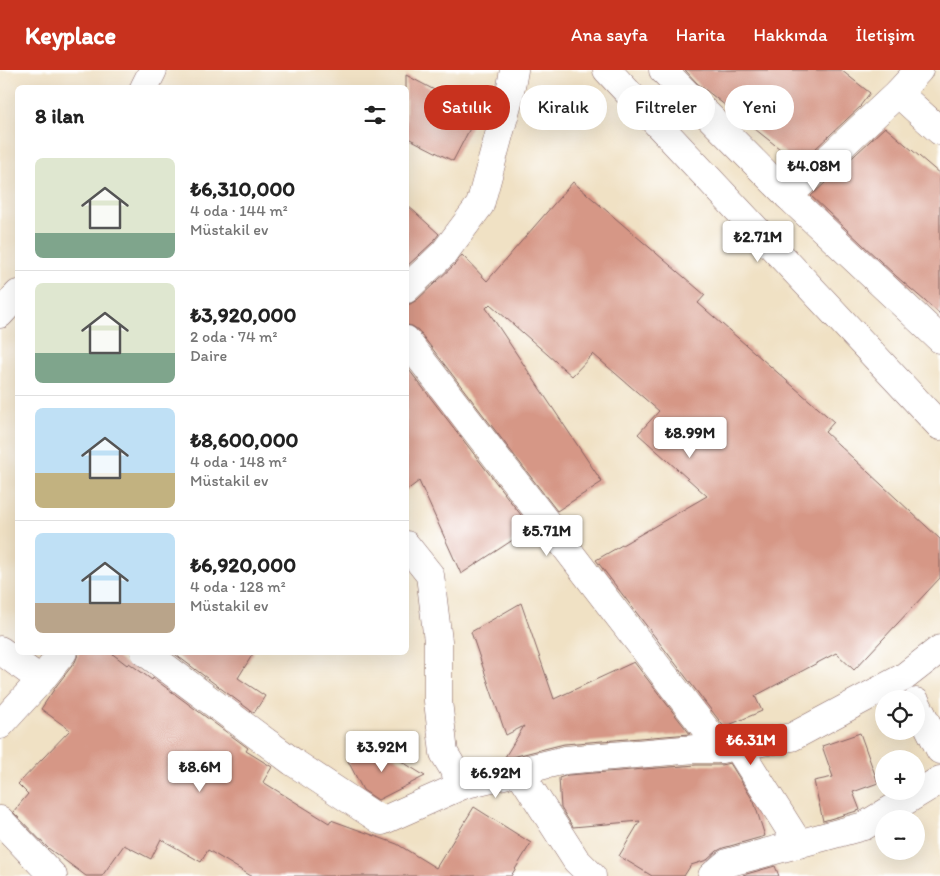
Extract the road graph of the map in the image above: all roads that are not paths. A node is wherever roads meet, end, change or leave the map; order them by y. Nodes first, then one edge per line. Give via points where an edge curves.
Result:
1 (153, 70) edge
2 (514, 70) edge
3 (607, 70) edge
4 (663, 70) edge
5 (919, 70) edge
6 (146, 85) edge
7 (898, 93) junction
8 (940, 131) edge
9 (788, 196) junction
10 (409, 286) edge
11 (15, 297) edge
12 (0, 314) edge
13 (940, 339) edge
14 (409, 344) edge
15 (940, 426) edge
16 (409, 549) edge
17 (940, 649) edge
18 (0, 650) edge
19 (61, 655) edge
20 (149, 655) edge
21 (41, 680) junction
22 (909, 688) edge
23 (925, 720) edge
24 (0, 725) edge
25 (729, 748) junction
26 (940, 750) edge
27 (520, 772) junction
28 (940, 780) edge
29 (463, 786) junction
30 (0, 820) edge
31 (799, 844) junction
32 (725, 872) edge
33 (53, 876) edge
34 (592, 876) edge

1 - 6 street
2 - 10 street via 480,205 444,253
3 - 15 street
4 - 9 street
5 - 7 street
7 - 8 street
7 - 9 street
9 - 13 street
11 - 12 street
14 - 25 street
16 - 29 street via 430,575 438,641 438,701 444,753
17 - 22 street
18 - 21 street
19 - 21 street
20 - 29 street via 293,762 382,820
21 - 24 street
22 - 25 street via 792,737
23 - 26 street
25 - 27 street via 565,760
25 - 31 street
27 - 29 street
27 - 34 street via 576,860
28 - 31 street via 864,826
30 - 33 street
31 - 32 street

